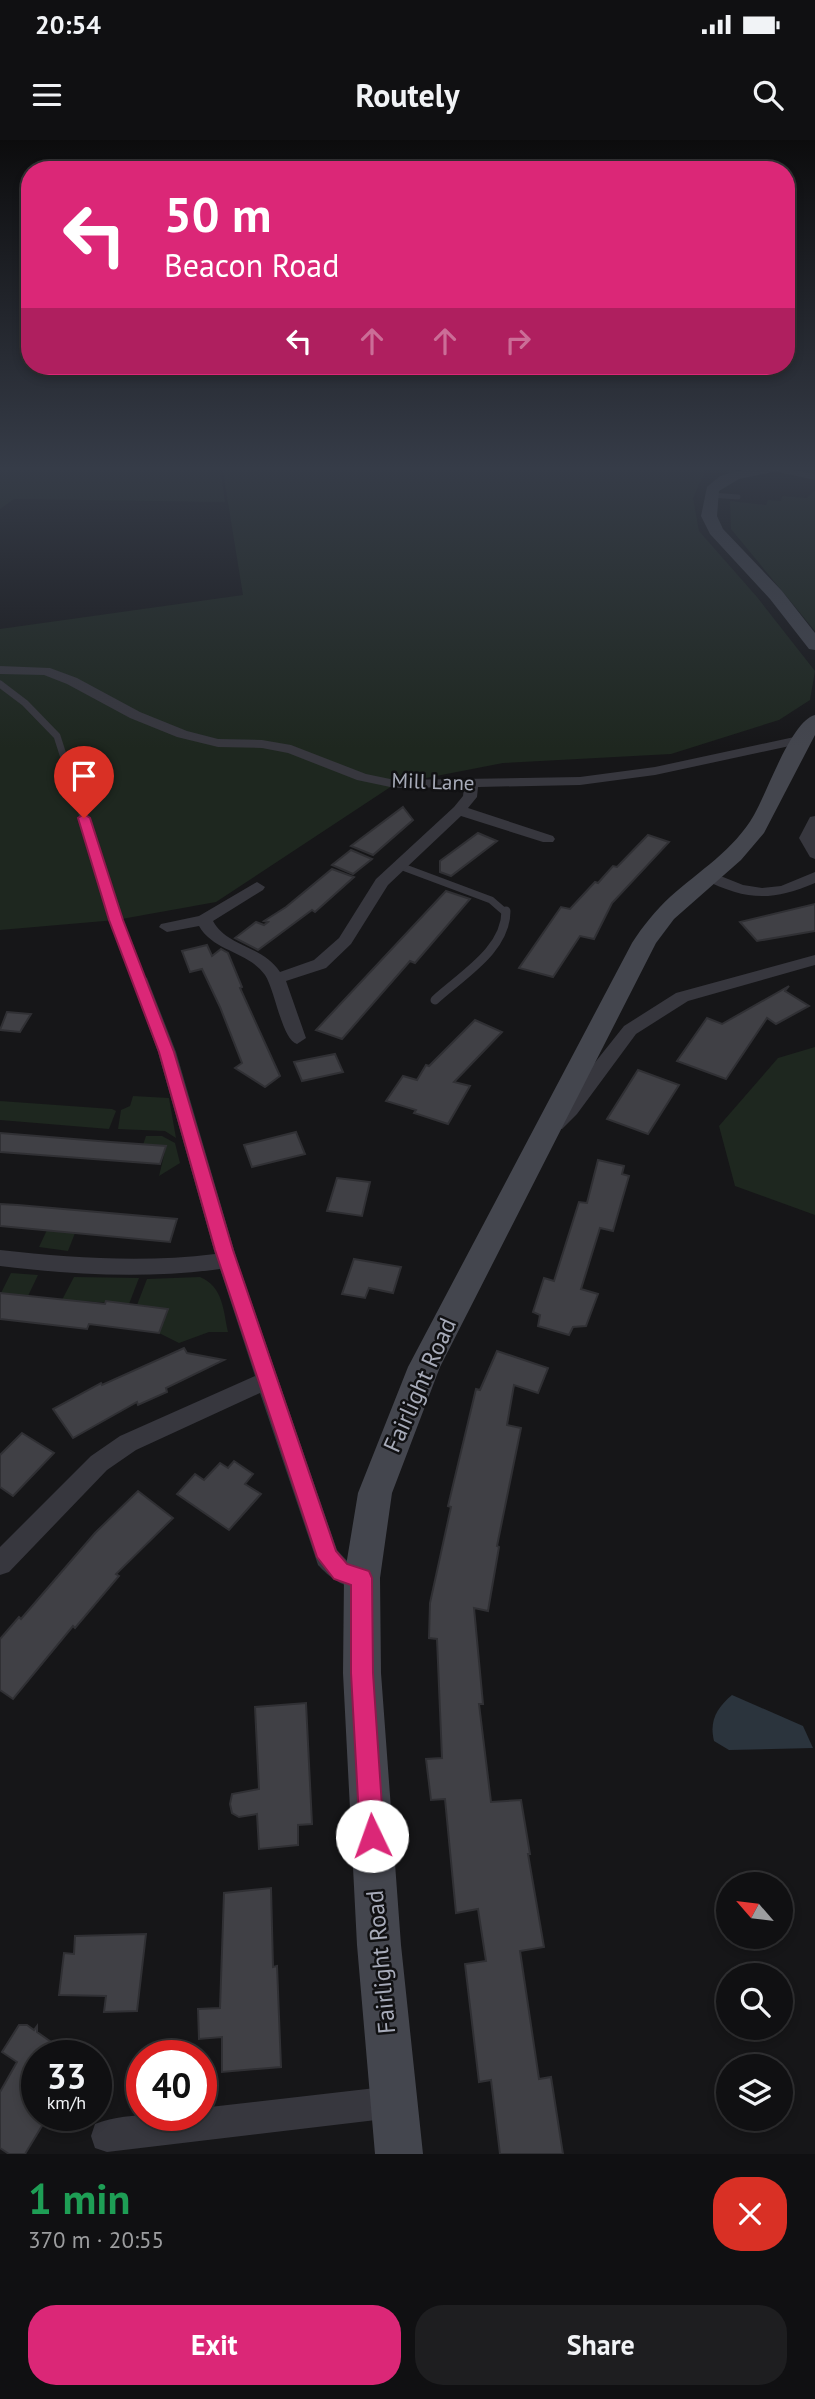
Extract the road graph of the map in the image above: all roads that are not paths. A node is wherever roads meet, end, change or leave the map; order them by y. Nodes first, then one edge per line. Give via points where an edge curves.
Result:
1 (743, 560) edge
2 (815, 645) edge
3 (0, 670) edge
4 (0, 684) edge
5 (807, 731) edge
6 (471, 784) junction
7 (459, 810) junction
8 (815, 820) edge
9 (548, 839) dead end
10 (815, 854) edge
11 (400, 866) junction
12 (708, 876) junction
13 (815, 877) edge
14 (257, 887) dead end
15 (204, 920) junction
16 (167, 928) dead end
17 (815, 960) edge
18 (139, 978) joint
19 (276, 979) junction
20 (435, 1000) dead end
21 (297, 1038) dead end
22 (542, 1138) junction
23 (0, 1258) edge
24 (227, 1259) junction
25 (268, 1381) junction
26 (0, 1564) edge
27 (362, 1578) junction
28 (393, 2102) junction
29 (107, 2136) dead end
30 (399, 2154) edge

1 - 2 street
3 - 6 street, Mill Lane via 46,671 64,677 135,715 218,743 291,750 362,777 396,784
4 - 18 lane via 57,736
5 - 6 street, Mill Lane via 655,771
5 - 12 street, Fairlight Road via 747,841
6 - 7 street via 470,797
7 - 9 street
7 - 11 street
8 - 10 street via 806,838
11 - 19 street via 382,882 345,941 320,964
11 - 20 lane via 491,900 506,911 505,929 495,946
12 - 13 street via 755,895 785,891
12 - 22 street, Fairlight Road via 653,927
14 - 15 street
15 - 16 street
15 - 19 street via 210,934 263,961
17 - 22 street via 682,997 630,1030 570,1110
18 - 24 street via 167,1052
19 - 21 street
22 - 27 street, Fairlight Road via 424,1367 397,1432 375,1493
23 - 24 street via 127,1270
24 - 25 street
25 - 26 street via 128,1443 99,1463
25 - 27 street via 327,1557 341,1572
27 - 28 street, Fairlight Road via 364,1700
28 - 29 street
28 - 30 street, Fairlight Road

